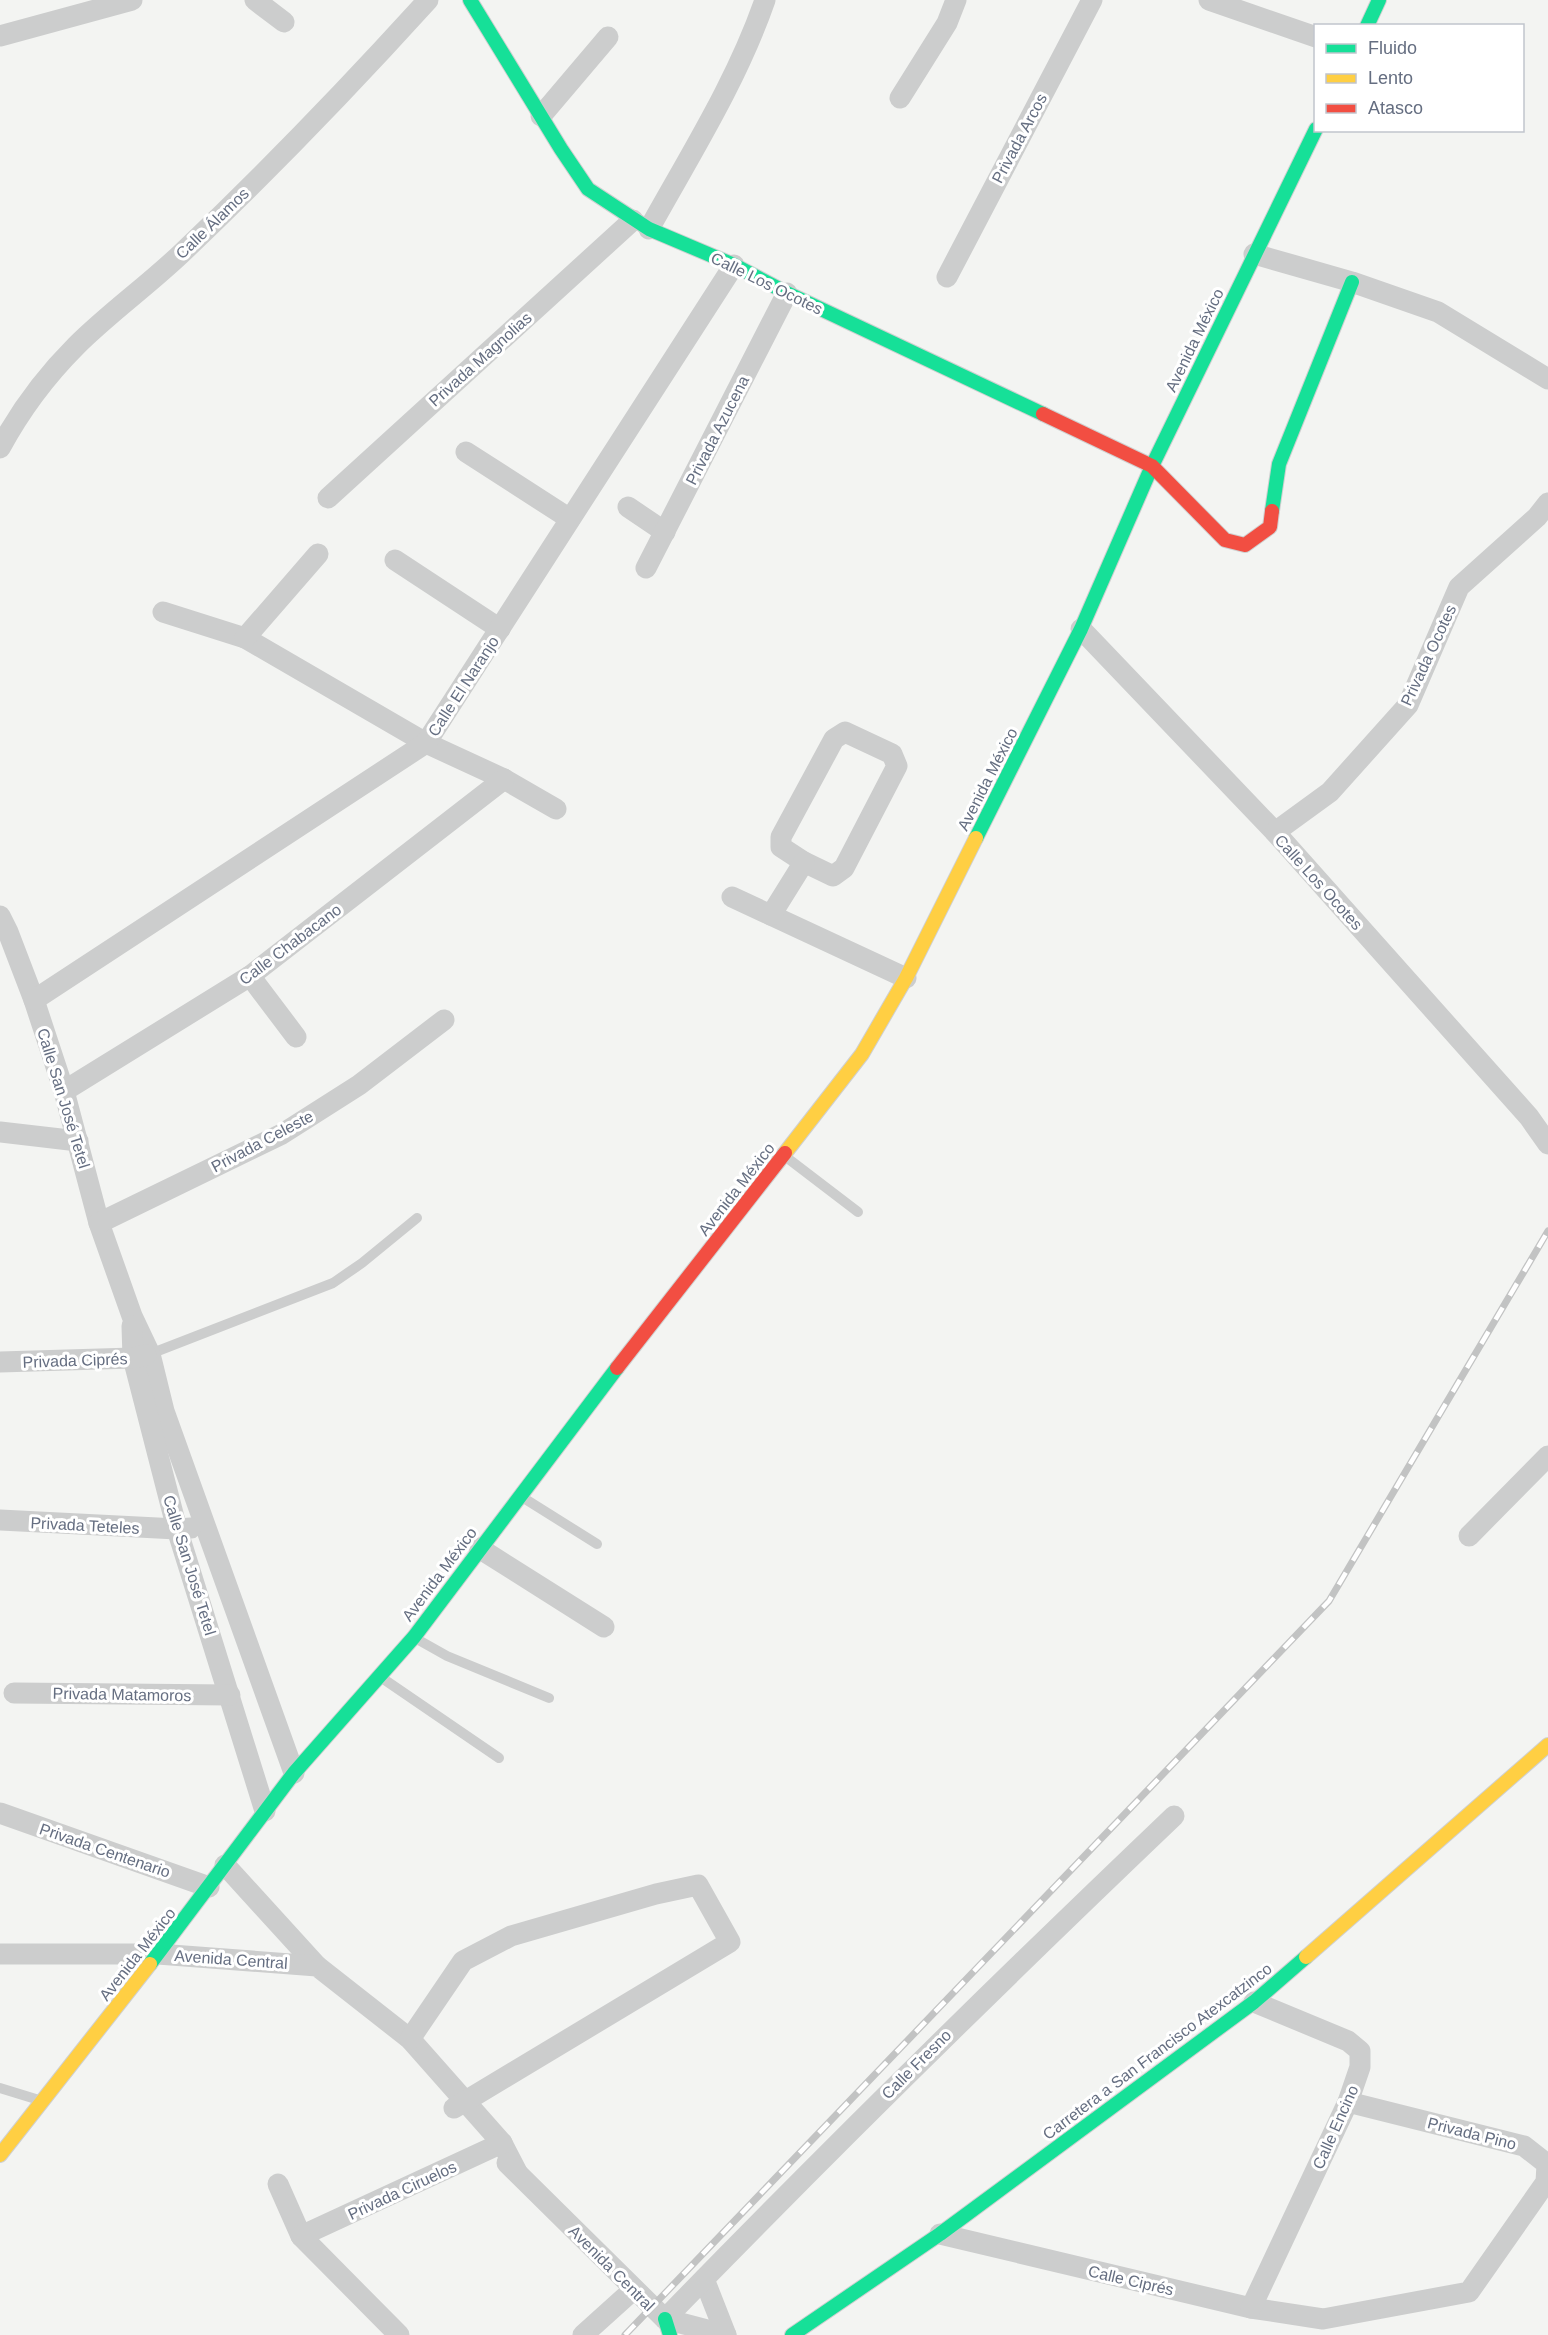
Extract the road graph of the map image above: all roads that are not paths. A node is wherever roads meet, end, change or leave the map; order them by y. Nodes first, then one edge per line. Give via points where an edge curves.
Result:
1 (132, 0) edge
2 (255, 0) edge
3 (428, 0) edge
4 (470, 0) edge
5 (765, 0) edge
6 (956, 0) edge
7 (1092, 0) edge
8 (1212, 0) edge
9 (1379, 0) edge
10 (284, 22) dead end
11 (1367, 24) edge
12 (0, 36) edge
13 (1314, 36) edge
14 (608, 37) dead end
15 (900, 98) dead end
16 (542, 116) junction
17 (1315, 132) edge
18 (641, 225) junction
19 (1254, 254) junction
20 (734, 265) junction
21 (947, 277) dead end
22 (1352, 282) junction
23 (787, 293) junction
24 (1548, 379) edge
25 (0, 448) edge
26 (466, 452) dead end
27 (1152, 466) junction
28 (328, 498) dead end
29 (1548, 503) edge
30 (628, 507) dead end
31 (570, 519) junction
32 (665, 532) junction
33 (318, 554) dead end
34 (395, 560) dead end
35 (646, 568) dead end
36 (163, 612) dead end
37 (500, 629) junction
38 (1081, 629) junction
39 (245, 638) junction
40 (426, 743) junction
41 (504, 779) junction
42 (556, 809) dead end
43 (1275, 832) junction
44 (804, 862) junction
45 (732, 897) dead end
46 (771, 915) junction
47 (3, 927) edge
48 (250, 976) junction
49 (906, 978) junction
50 (34, 1000) junction
51 (444, 1020) dead end
52 (296, 1037) dead end
53 (64, 1091) junction
54 (0, 1132) edge
55 (78, 1141) junction
56 (1548, 1144) edge
57 (783, 1155) junction
58 (858, 1212) dead end
59 (417, 1218) dead end
60 (99, 1223) junction
61 (141, 1356) junction
62 (0, 1362) edge
63 (1548, 1456) edge
64 (520, 1495) junction
65 (0, 1520) edge
66 (206, 1527) junction
67 (177, 1529) junction
68 (1469, 1536) dead end
69 (597, 1544) dead end
70 (479, 1548) junction
71 (604, 1627) dead end
72 (414, 1637) junction
73 (379, 1676) junction
74 (14, 1693) dead end
75 (230, 1695) junction
76 (549, 1698) dead end
77 (1548, 1745) edge
78 (499, 1758) dead end
79 (294, 1773) junction
80 (265, 1810) junction
81 (0, 1813) edge
82 (1174, 1816) dead end
83 (225, 1865) junction
84 (209, 1887) junction
85 (0, 1954) edge
86 (158, 1954) junction
87 (318, 1966) junction
88 (1254, 2002) junction
89 (372, 2010) junction
90 (410, 2039) junction
91 (0, 2088) edge
92 (42, 2102) junction
93 (1348, 2102) junction
94 (460, 2104) junction
95 (6, 2136) edge
96 (496, 2146) junction
97 (0, 2155) edge
98 (278, 2184) dead end
99 (940, 2234) junction
100 (301, 2236) junction
101 (704, 2279) junction
102 (633, 2290) junction
103 (1469, 2292) joint
104 (1251, 2308) junction
105 (667, 2327) edge
106 (399, 2335) edge
107 (583, 2335) edge
108 (726, 2335) edge
109 (792, 2335) edge

1 - 12 street
2 - 10 street
3 - 25 street, Calle Álamos via 360,76 184,251 75,346 38,389
4 - 16 main road, Calle Los Ocotes
5 - 18 street, Privada Magnolias via 753,33 700,137
6 - 15 street via 947,23
7 - 21 street, Privada Arcos
8 - 13 street
9 - 11 main road
14 - 16 street
16 - 18 main road, Calle Los Ocotes via 588,189
17 - 19 main road, Avenida México
18 - 20 main road, Calle Los Ocotes
18 - 28 street, Privada Magnolias
19 - 22 street
19 - 27 main road, Avenida México
20 - 23 main road, Calle Los Ocotes
20 - 31 street, Calle El Naranjo
22 - 24 street via 1438,312
22 - 27 main road via 1279,464 1270,527 1245,545 1225,540
23 - 27 main road, Calle Los Ocotes
23 - 32 street, Privada Azucena
26 - 31 street
27 - 38 main road, Avenida México
29 - 43 street, Privada Ocotes via 1459,587 1408,705 1330,792
30 - 32 street
31 - 37 street, Calle El Naranjo
32 - 35 street, Privada Azucena
33 - 39 street
34 - 37 street
36 - 39 street
37 - 40 street, Calle El Naranjo
38 - 43 street, Calle Los Ocotes
38 - 49 main road, Avenida México
39 - 40 street
40 - 41 street
40 - 50 street, Calle El Naranjo
41 - 42 street
41 - 48 street, Calle Chabacano
43 - 56 street, Calle Los Ocotes via 1529,1117
44 - 44 street via 833,876 844,868 897,766 892,754 845,732 834,739 781,837 781,847
44 - 46 street
45 - 46 street
46 - 49 street
47 - 50 street, Calle San José Tetel
48 - 52 street
48 - 53 street, Calle Chabacano
49 - 57 main road, Avenida México via 862,1054
50 - 53 street, Calle San José Tetel
51 - 60 street, Privada Celeste via 359,1085 282,1134
53 - 55 street, Calle San José Tetel
54 - 55 street
55 - 60 street, Calle San José Tetel
57 - 58 lane
57 - 64 main road, Avenida México
59 - 61 lane via 333,1283
60 - 61 street, Calle San José Tetel via 132,1316
61 - 62 street, Privada Ciprés
61 - 66 street, Calle San José Tetel
61 - 67 street, Calle San José Tetel
63 - 68 street
64 - 69 lane
64 - 70 main road, Avenida México
65 - 67 street, Privada Teteles
66 - 67 street, Privada Teteles
66 - 79 street, Calle San José Tetel
67 - 75 street, Calle San José Tetel
70 - 71 street
70 - 72 main road, Avenida México
72 - 73 main road, Avenida México
72 - 76 lane via 447,1656
73 - 78 lane
73 - 79 main road, Avenida México
74 - 75 street, Privada Matamoros
75 - 80 street, Calle San José Tetel
77 - 88 main road, Carretera a San Francisco Atexcatzinco
79 - 80 main road, Avenida México
80 - 83 main road, Avenida México
81 - 84 street, Privada Centenario
82 - 101 street, Calle Fresno via 965,2016
83 - 84 main road, Avenida México
83 - 87 street, Avenida Central
84 - 86 main road, Avenida México
85 - 86 street, Avenida Central
86 - 87 street, Avenida Central
86 - 92 main road, Avenida México
87 - 89 street, Avenida Central
88 - 93 street, Calle Encino via 1348,2042 1360,2051 1360,2067
88 - 99 main road, Carretera a San Francisco Atexcatzinco
89 - 90 street, Avenida Central
89 - 94 street, Avenida Central via 400,2048
90 - 94 street, Avenida Central
90 - 94 street via 463,1961 511,1936 698,1885 730,1942
91 - 92 lane
92 - 95 main road, Avenida México
93 - 103 street, Privada Pino via 1524,2145 1548,2164 1546,2182
93 - 104 street, Calle Encino
94 - 96 street, Avenida Central
95 - 97 main road, Avenida México
96 - 100 street, Privada Ciruelos
96 - 102 street, Avenida Central
98 - 100 street
99 - 104 street, Calle Ciprés
99 - 109 main road, Carretera a San Francisco Atexcatzinco
100 - 106 street
101 - 105 street, Calle Fresno
101 - 108 street, Avenida Central
102 - 105 street, Avenida Central
102 - 107 street
103 - 104 street, Calle Ciprés via 1323,2319
105 - 108 street, Avenida Central

